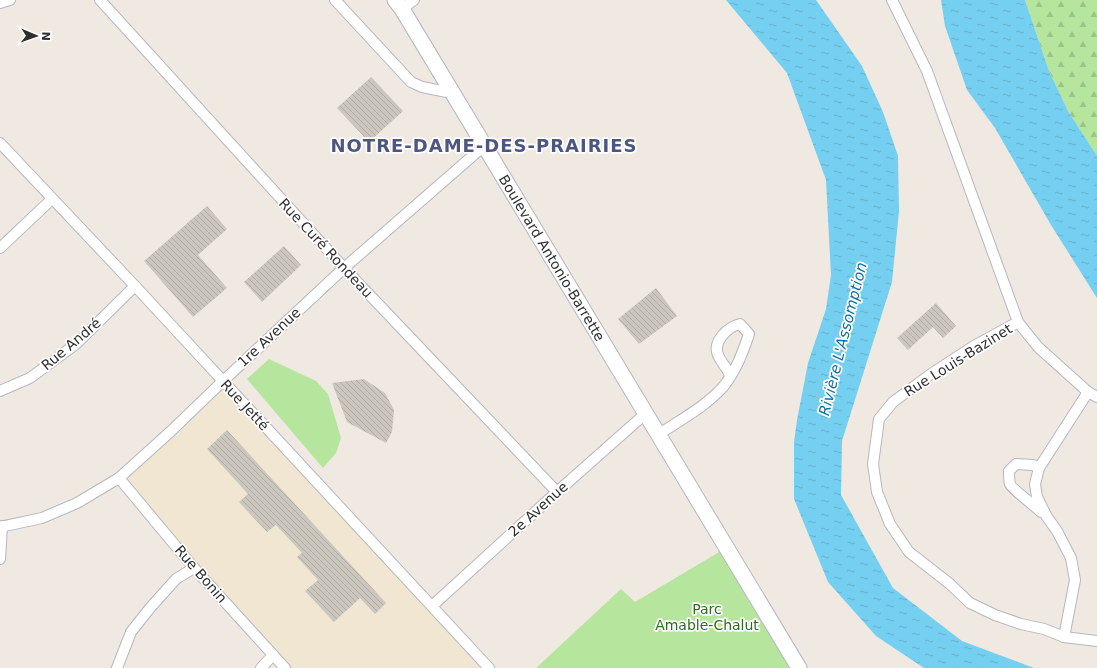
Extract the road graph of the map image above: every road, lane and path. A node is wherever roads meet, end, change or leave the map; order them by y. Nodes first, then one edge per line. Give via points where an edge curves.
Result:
1 (10, 0) edge
2 (100, 0) edge
3 (335, 0) edge
4 (414, 0) edge
5 (892, 0) edge
6 (0, 3) edge
7 (398, 4) edge
8 (452, 93) junction
9 (0, 143) edge
10 (484, 146) junction
11 (52, 198) junction
12 (0, 248) edge
13 (344, 268) junction
14 (135, 286) junction
15 (1018, 322) junction
16 (730, 376) junction
17 (223, 381) junction
18 (0, 391) edge
19 (1088, 392) junction
20 (1097, 397) edge
21 (646, 414) junction
22 (658, 435) junction
23 (1039, 468) junction
24 (119, 478) junction
25 (557, 492) junction
26 (1047, 517) junction
27 (1, 526) edge
28 (0, 559) edge
29 (194, 568) junction
30 (432, 606) junction
31 (1064, 636) junction
32 (1097, 641) edge
33 (273, 655) junction
34 (117, 668) edge
35 (261, 668) edge
36 (285, 668) edge
37 (489, 668) edge
38 (799, 668) edge

1 - 6 street
2 - 13 street, Rue Curé Rondeau
3 - 8 street via 411,82
4 - 7 street
5 - 15 street, Rue Louis-Bazinet via 927,71
7 - 8 street, Boulevard Antonio-Barrette
8 - 10 street, Boulevard Antonio-Barrette
9 - 11 street, Rue Jetté
10 - 13 street, 1re Avenue
10 - 21 street, Boulevard Antonio-Barrette
11 - 12 street
11 - 14 street, Rue Jetté
13 - 17 street, 1re Avenue
13 - 25 street, Rue Curé Rondeau
14 - 17 street, Rue Jetté
14 - 18 street, Rue André via 76,344 30,378
15 - 19 street, Rue Louis-Bazinet via 1038,347
15 - 31 street, Rue Louis-Bazinet via 950,362 893,402 878,418 873,464 877,492 890,524 909,552 970,603 995,615
16 - 16 street via 741,358 749,334 740,324 734,325 724,333 717,352
16 - 22 street via 698,409
17 - 24 street, 1re Avenue
17 - 30 street, Rue Jetté
19 - 20 street, Rue Louis-Bazinet
19 - 23 street
21 - 22 street, Boulevard Antonio-Barrette
21 - 25 street, 2e Avenue
22 - 38 street, Boulevard Antonio-Barrette
23 - 26 street via 1035,484 1036,496
23 - 26 street via 1016,464 1009,471 1010,485
24 - 27 street, 1re Avenue via 77,503 42,518
24 - 29 street, Rue Bonin
25 - 30 street, 2e Avenue
26 - 31 street via 1070,558 1075,580
27 - 28 street
29 - 33 street, Rue Bonin
29 - 34 street via 176,579 131,632
30 - 37 street, Rue Jetté
31 - 32 street, Rue Louis-Bazinet
33 - 35 street
33 - 36 street, Rue Bonin

